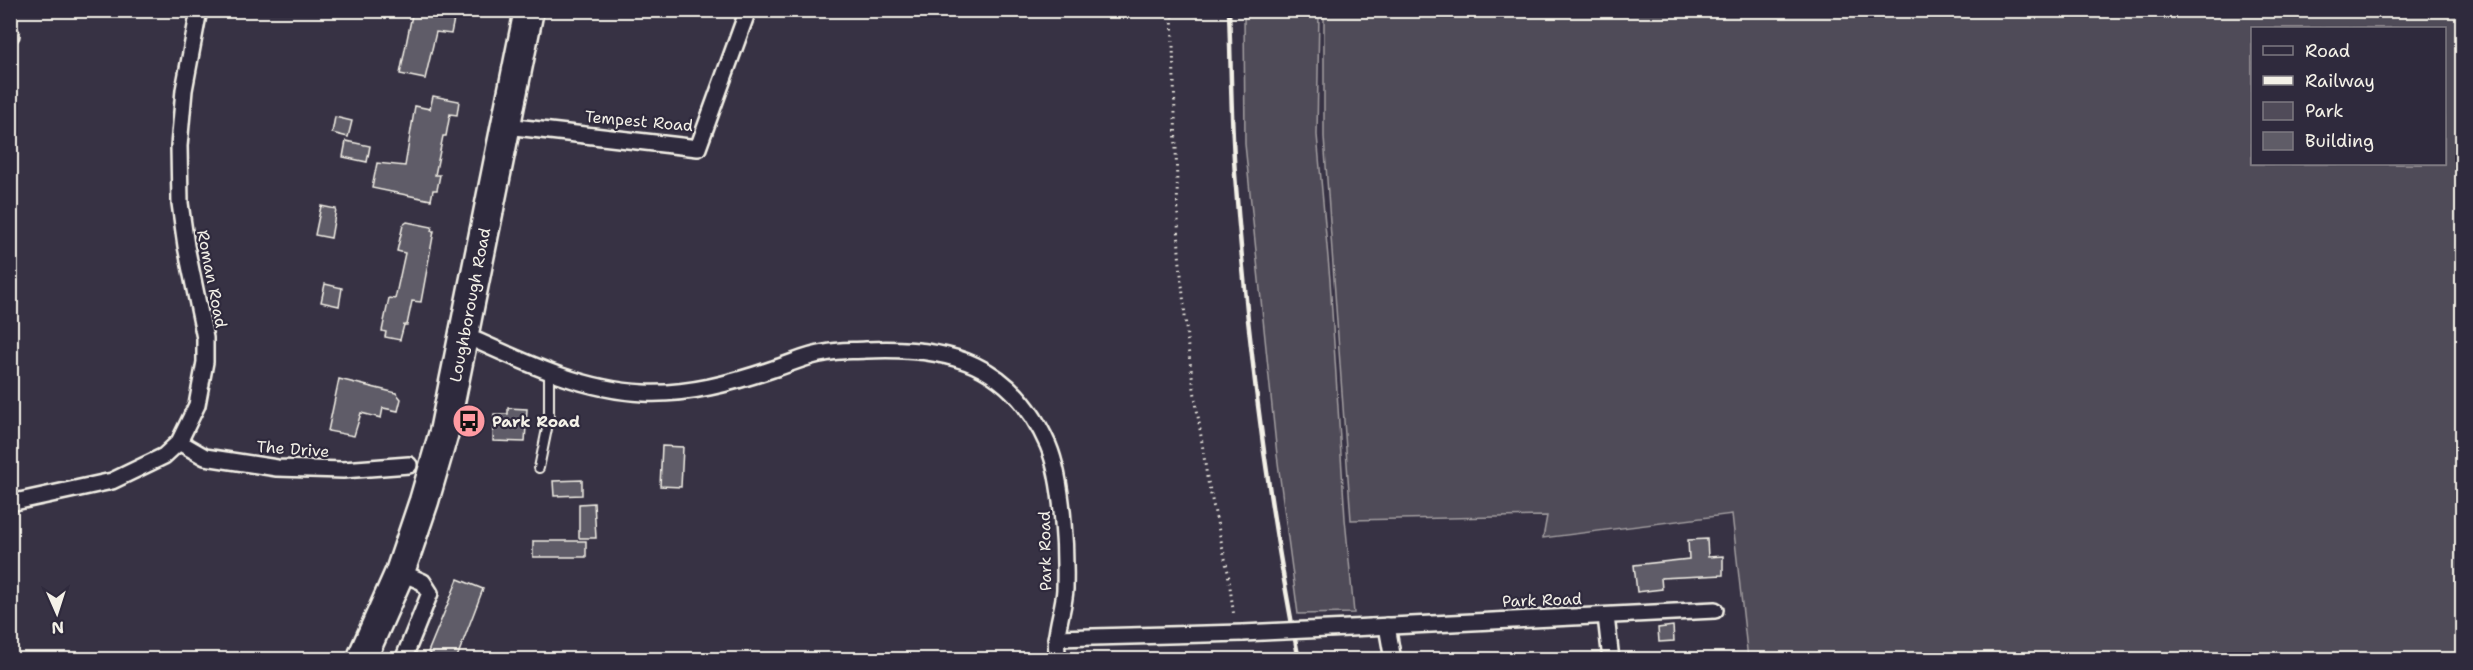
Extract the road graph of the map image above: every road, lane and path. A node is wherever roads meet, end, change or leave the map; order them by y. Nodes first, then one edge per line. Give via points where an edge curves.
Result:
1 (199, 10) edge
2 (530, 10) edge
3 (748, 10) edge
4 (1172, 10) edge
5 (506, 126) junction
6 (464, 335) junction
7 (549, 373) junction
8 (179, 442) junction
9 (409, 465) dead end
10 (539, 468) dead end
11 (10, 503) edge
12 (400, 572) junction
13 (1715, 610) dead end
14 (1606, 616) junction
15 (1387, 626) junction
16 (1240, 633) junction
17 (1056, 638) junction
18 (361, 660) edge
19 (403, 660) edge
20 (1059, 660) edge
21 (1393, 660) edge
22 (1611, 660) edge

1 - 8 street, Roman Road via 184,90 180,203 204,325 205,349 198,398
2 - 5 highway, Loughborough Road
3 - 5 street, Tempest Road via 698,148
4 - 16 path via 1179,253 1188,348 1207,477
5 - 6 highway, Loughborough Road
6 - 7 street, Park Road
6 - 12 highway, Loughborough Road via 444,432
7 - 10 lane via 549,419
7 - 17 street, Park Road via 598,387 645,393 689,391 744,379 824,353 892,349 954,356 988,371 1016,393 1033,418 1048,447 1061,498 1065,588
8 - 9 street, The Drive via 206,457 262,466 343,470
8 - 11 street, Roman Road via 165,456 112,481
12 - 18 highway, Loughborough Road
12 - 19 street via 423,582 430,593
13 - 14 street, Park Road
14 - 15 street, Park Road
14 - 22 street
15 - 16 street, Park Road, bridge
15 - 21 street
16 - 17 street, Park Road
17 - 20 street

